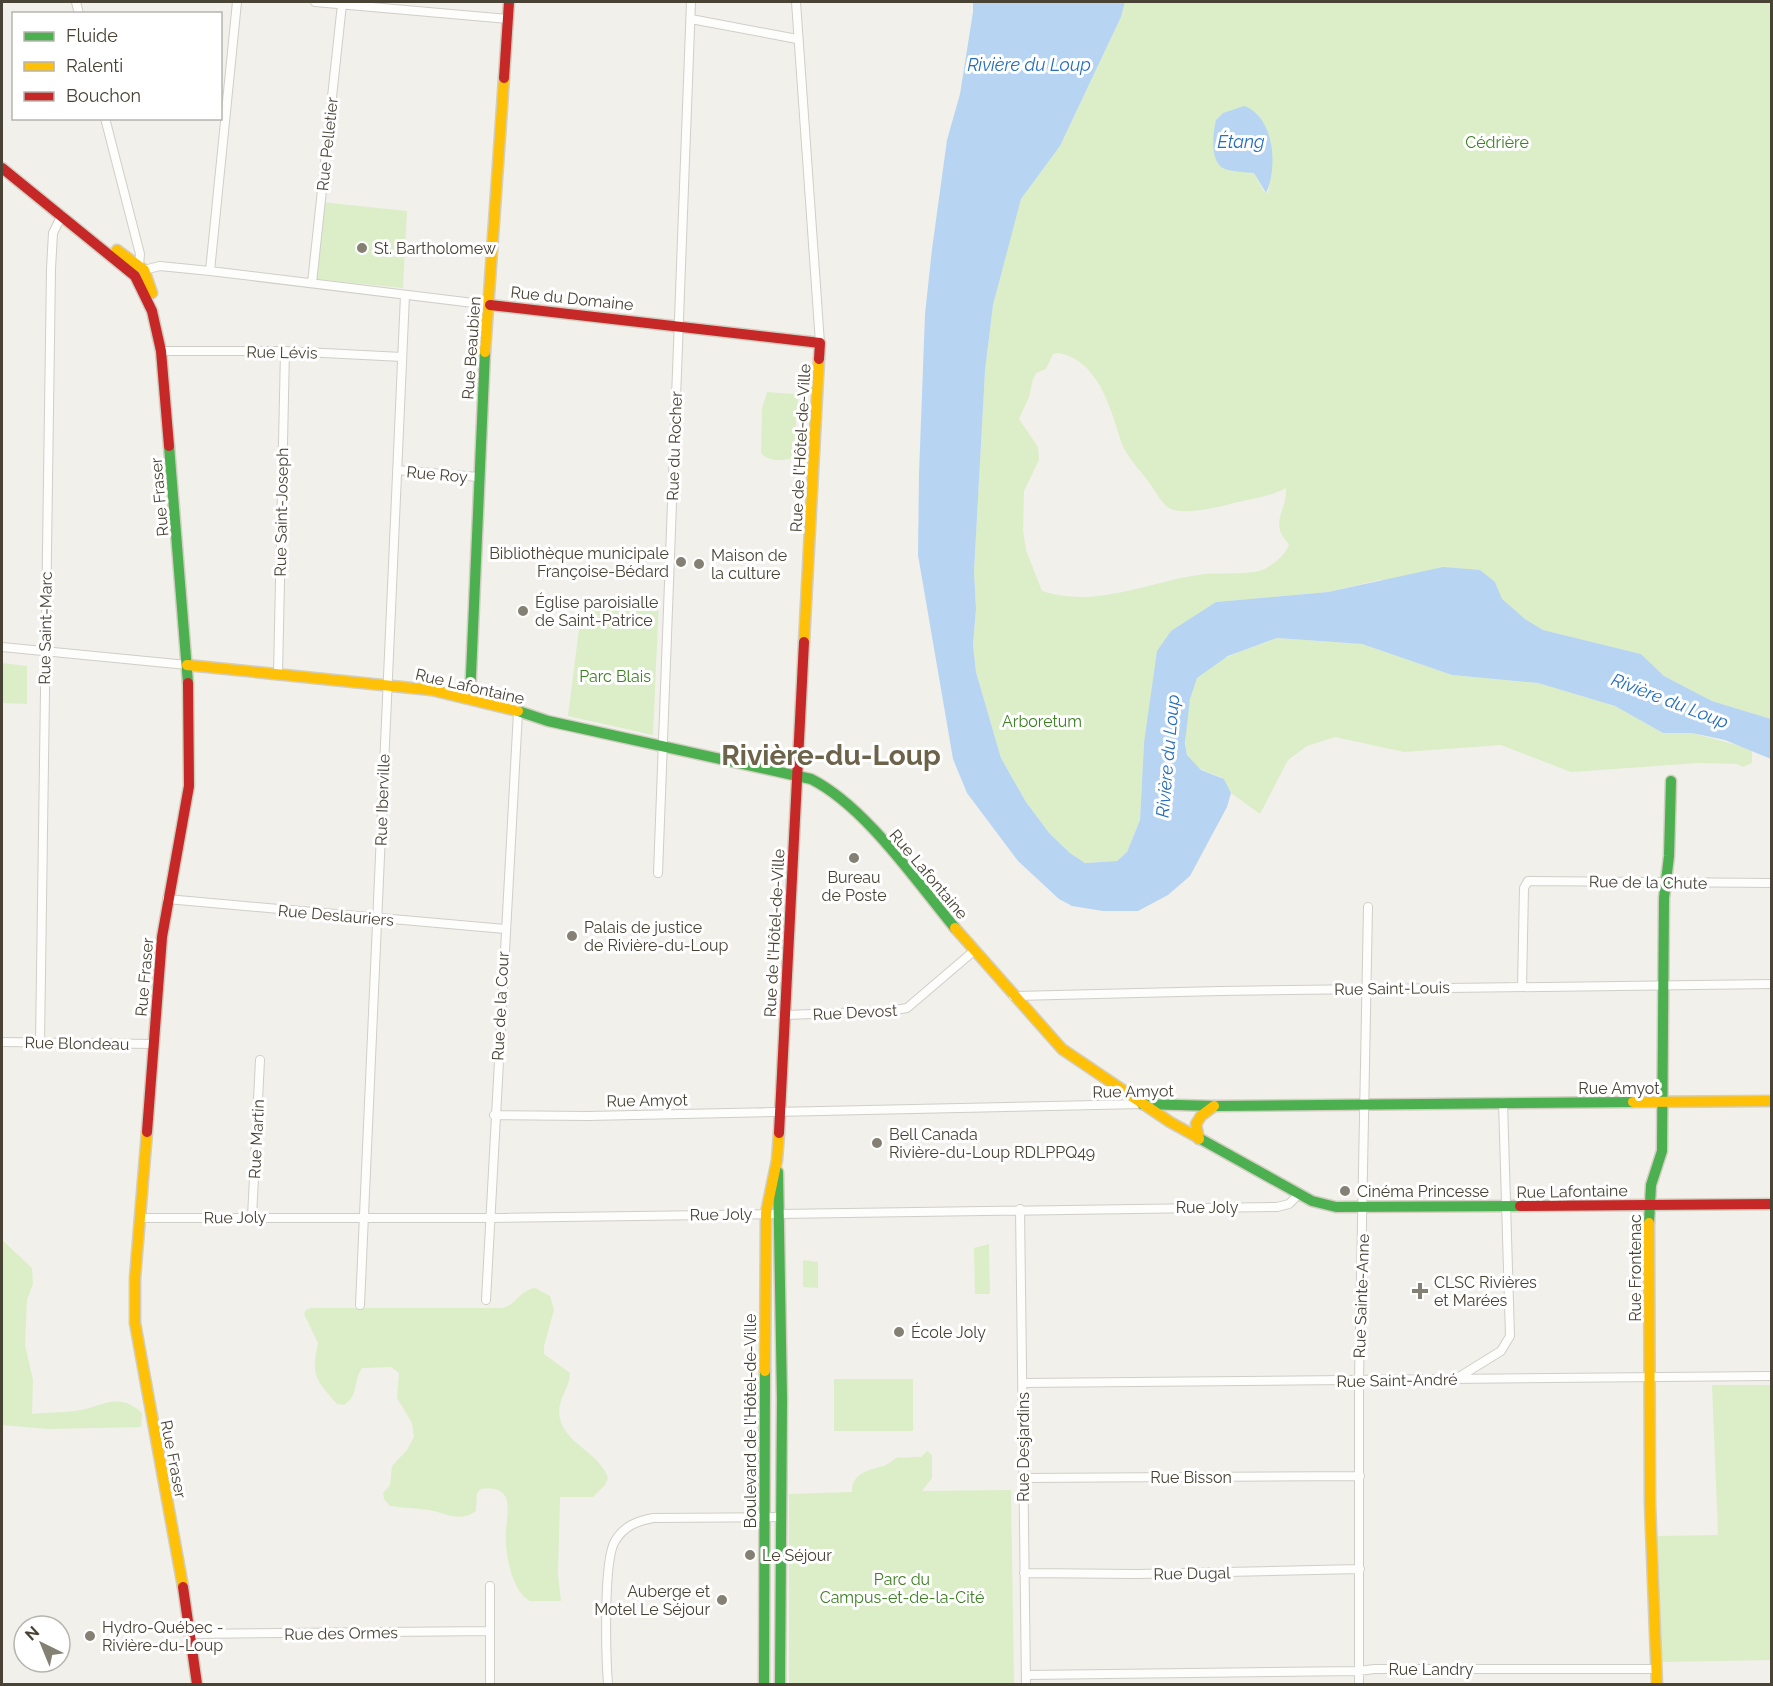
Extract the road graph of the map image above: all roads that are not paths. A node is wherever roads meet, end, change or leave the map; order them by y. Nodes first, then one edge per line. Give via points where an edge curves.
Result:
1 (237, 2) edge
2 (315, 2) edge
3 (509, 2) edge
4 (692, 2) edge
5 (796, 2) edge
6 (342, 4) junction
7 (508, 19) junction
8 (691, 19) junction
9 (797, 39) junction
10 (106, 120) edge
11 (2, 168) edge
12 (62, 215) junction
13 (139, 271) junction
14 (210, 271) junction
15 (312, 283) junction
16 (405, 295) junction
17 (490, 304) junction
18 (678, 325) junction
19 (820, 343) junction
20 (161, 351) junction
21 (285, 351) junction
22 (402, 357) junction
23 (397, 470) junction
24 (478, 477) junction
25 (2, 647) edge
26 (45, 651) junction
27 (187, 665) junction
28 (278, 673) junction
29 (387, 683) junction
30 (470, 698) junction
31 (518, 711) junction
32 (662, 746) junction
33 (797, 775) junction
34 (1671, 781) dead end
35 (658, 873) dead end
36 (1666, 882) junction
37 (1772, 883) edge
38 (167, 899) junction
39 (1368, 907) dead end
40 (377, 919) junction
41 (505, 929) junction
42 (975, 950) junction
43 (1772, 984) edge
44 (1662, 985) junction
45 (1522, 987) junction
46 (1367, 989) junction
47 (1013, 996) junction
48 (786, 1015) junction
49 (2, 1042) edge
50 (40, 1043) junction
51 (153, 1044) junction
52 (260, 1060) dead end
53 (1772, 1101) edge
54 (1503, 1102) junction
55 (1662, 1103) junction
56 (1142, 1104) junction
57 (1365, 1105) junction
58 (1215, 1106) junction
59 (780, 1112) junction
60 (494, 1115) junction
61 (1200, 1140) junction
62 (777, 1160) junction
63 (1298, 1195) junction
64 (1772, 1203) edge
65 (1649, 1205) junction
66 (1506, 1207) junction
67 (1364, 1208) junction
68 (1020, 1209) junction
69 (766, 1213) junction
70 (780, 1213) junction
71 (362, 1216) junction
72 (252, 1217) junction
73 (140, 1218) junction
74 (489, 1218) junction
75 (486, 1300) dead end
76 (360, 1305) dead end
77 (1772, 1376) edge
78 (1650, 1377) junction
79 (1455, 1378) junction
80 (1359, 1381) junction
81 (1023, 1383) junction
82 (1360, 1476) junction
83 (1023, 1478) junction
84 (764, 1517) junction
85 (781, 1517) junction
86 (1360, 1569) junction
87 (1024, 1573) junction
88 (490, 1586) dead end
89 (490, 1631) junction
90 (191, 1634) junction
91 (1656, 1669) junction
92 (1359, 1671) junction
93 (1026, 1675) junction
94 (607, 1680) edge
95 (197, 1684) edge
96 (490, 1684) edge
97 (602, 1684) edge
98 (764, 1684) edge
99 (780, 1684) edge
100 (1026, 1684) edge
101 (1359, 1684) edge
102 (1657, 1684) edge

1 - 14 street
2 - 6 street
3 - 7 main road, Rue Beaubien
4 - 8 street, Rue du Rocher
5 - 9 street, Rue de l'Hôtel-de-Ville
6 - 7 street
6 - 15 street, Rue Pelletier
7 - 17 main road, Rue Beaubien
8 - 9 street
8 - 18 street, Rue du Rocher
9 - 19 street, Rue de l'Hôtel-de-Ville
10 - 13 street, Rue Fraser via 140,254
11 - 12 main road
12 - 13 main road
12 - 26 street, Rue Saint-Marc via 53,233 51,269
13 - 14 street, Rue du Domaine via 160,266
13 - 20 main road, Rue Fraser via 156,321
14 - 15 street, Rue du Domaine
15 - 16 street, Rue du Domaine
16 - 17 street, Rue du Domaine
16 - 22 street, Rue Iberville
17 - 18 main road, Rue du Domaine
17 - 24 main road, Rue Beaubien
18 - 19 main road, Rue du Domaine
18 - 32 street, Rue du Rocher
19 - 33 main road, Rue de l'Hôtel-de-Ville
20 - 21 street, Rue Lévis
20 - 27 main road, Rue Fraser
21 - 22 street, Rue Lévis
21 - 28 street, Rue Saint-Joseph
22 - 23 street, Rue Iberville
23 - 24 street, Rue Roy
23 - 29 street, Rue Iberville
24 - 30 main road, Rue Beaubien
25 - 26 street, Rue Lafontaine
26 - 27 street, Rue Lafontaine
26 - 50 street, Rue Saint-Marc
27 - 28 main road, Rue Lafontaine
27 - 38 main road, Rue Fraser via 189,786
28 - 29 main road, Rue Lafontaine
29 - 30 main road, Rue Lafontaine
29 - 40 street, Rue Iberville
30 - 31 main road, Rue Lafontaine
31 - 32 main road, Rue Lafontaine
31 - 41 street, Rue de la Cour
32 - 33 main road, Rue Lafontaine
32 - 35 street, Rue du Rocher
33 - 42 main road, Rue Lafontaine via 827,787 853,807
33 - 48 main road, Rue de l'Hôtel-de-Ville
34 - 36 main road, Rue Frontenac
36 - 37 street, Rue de la Chute
36 - 44 main road, Rue Frontenac
36 - 45 street, Rue de la Chute via 1526,882
38 - 40 street, Rue Deslauriers
38 - 51 main road, Rue Fraser
39 - 46 street, Rue Sainte-Anne
40 - 41 street, Rue Deslauriers
40 - 71 street, Rue Iberville
41 - 60 street, Rue de la Cour
42 - 47 main road, Rue Lafontaine
42 - 48 street, Rue Devost via 908,1008
43 - 44 street, Rue Saint-Louis
44 - 45 street, Rue Saint-Louis
44 - 55 main road, Rue Frontenac
45 - 46 street, Rue Saint-Louis
46 - 47 street, Rue Saint-Louis
46 - 57 street, Rue Sainte-Anne
47 - 56 main road, Rue Lafontaine via 1062,1048
48 - 59 main road, Rue de l'Hôtel-de-Ville
49 - 50 street, Rue Blondeau
50 - 51 street, Rue Blondeau
51 - 73 main road, Rue Fraser
52 - 72 street, Rue Martin
53 - 55 main road, Rue Amyot
54 - 55 main road, Rue Amyot
54 - 57 main road, Rue Amyot
54 - 66 street
55 - 65 main road, Rue Frontenac via 1662,1156 1651,1185
56 - 58 main road, Rue Amyot
56 - 59 street, Rue Amyot
56 - 61 main road, Rue Lafontaine
57 - 58 main road, Rue Amyot
57 - 67 street, Rue Sainte-Anne
58 - 61 main road via 1198,1119 1196,1132
59 - 60 street, Rue Amyot
59 - 62 main road, Boulevard de l'Hôtel-de-Ville
60 - 74 street, Rue de la Cour
61 - 63 main road, Rue Lafontaine
62 - 69 main road, Boulevard de l'Hôtel-de-Ville
62 - 70 main road, Boulevard de l'Hôtel-de-Ville
63 - 67 main road, Rue Lafontaine via 1327,1205
63 - 68 street, Rue Joly via 1287,1206
64 - 65 main road, Rue Lafontaine
65 - 66 main road, Rue Lafontaine
65 - 78 main road, Rue Frontenac
66 - 67 main road, Rue Lafontaine
66 - 79 street via 1511,1326 1508,1341 1501,1351
67 - 80 street, Rue Sainte-Anne
68 - 70 street, Rue Joly
68 - 81 street, Rue Desjardins
69 - 70 street, Rue Joly
69 - 74 street, Rue Joly
69 - 84 main road, Boulevard de l'Hôtel-de-Ville
70 - 85 main road, Boulevard de l'Hôtel-de-Ville
71 - 72 street, Rue Joly
71 - 74 street, Rue Joly
71 - 76 street, Rue Iberville
72 - 73 street, Rue Joly
73 - 90 main road, Rue Fraser via 135,1323
74 - 75 street, Rue de la Cour
77 - 78 street, Rue Saint-André
78 - 79 street, Rue Saint-André
78 - 91 main road, Rue Frontenac
79 - 80 street, Rue Saint-André
80 - 81 street, Rue Saint-André
80 - 82 street, Rue Sainte-Anne
81 - 83 street, Rue Desjardins
82 - 83 street, Rue Bisson
82 - 86 street, Rue Sainte-Anne
83 - 87 street, Rue Desjardins
84 - 85 street
84 - 94 street via 653,1518 625,1529 610,1554
84 - 98 main road, Boulevard de l'Hôtel-de-Ville
85 - 99 main road, Boulevard de l'Hôtel-de-Ville
86 - 87 street, Rue Dugal via 1136,1575
86 - 92 street, Rue Sainte-Anne
87 - 93 street, Rue Desjardins
88 - 89 street
89 - 90 street, Rue des Ormes
89 - 96 street
90 - 95 main road, Rue Fraser
91 - 92 street, Rue Landry
91 - 102 main road, Rue Frontenac
92 - 93 street, Rue Landry
92 - 101 street, Rue Sainte-Anne
93 - 100 street, Rue Desjardins
94 - 97 street

